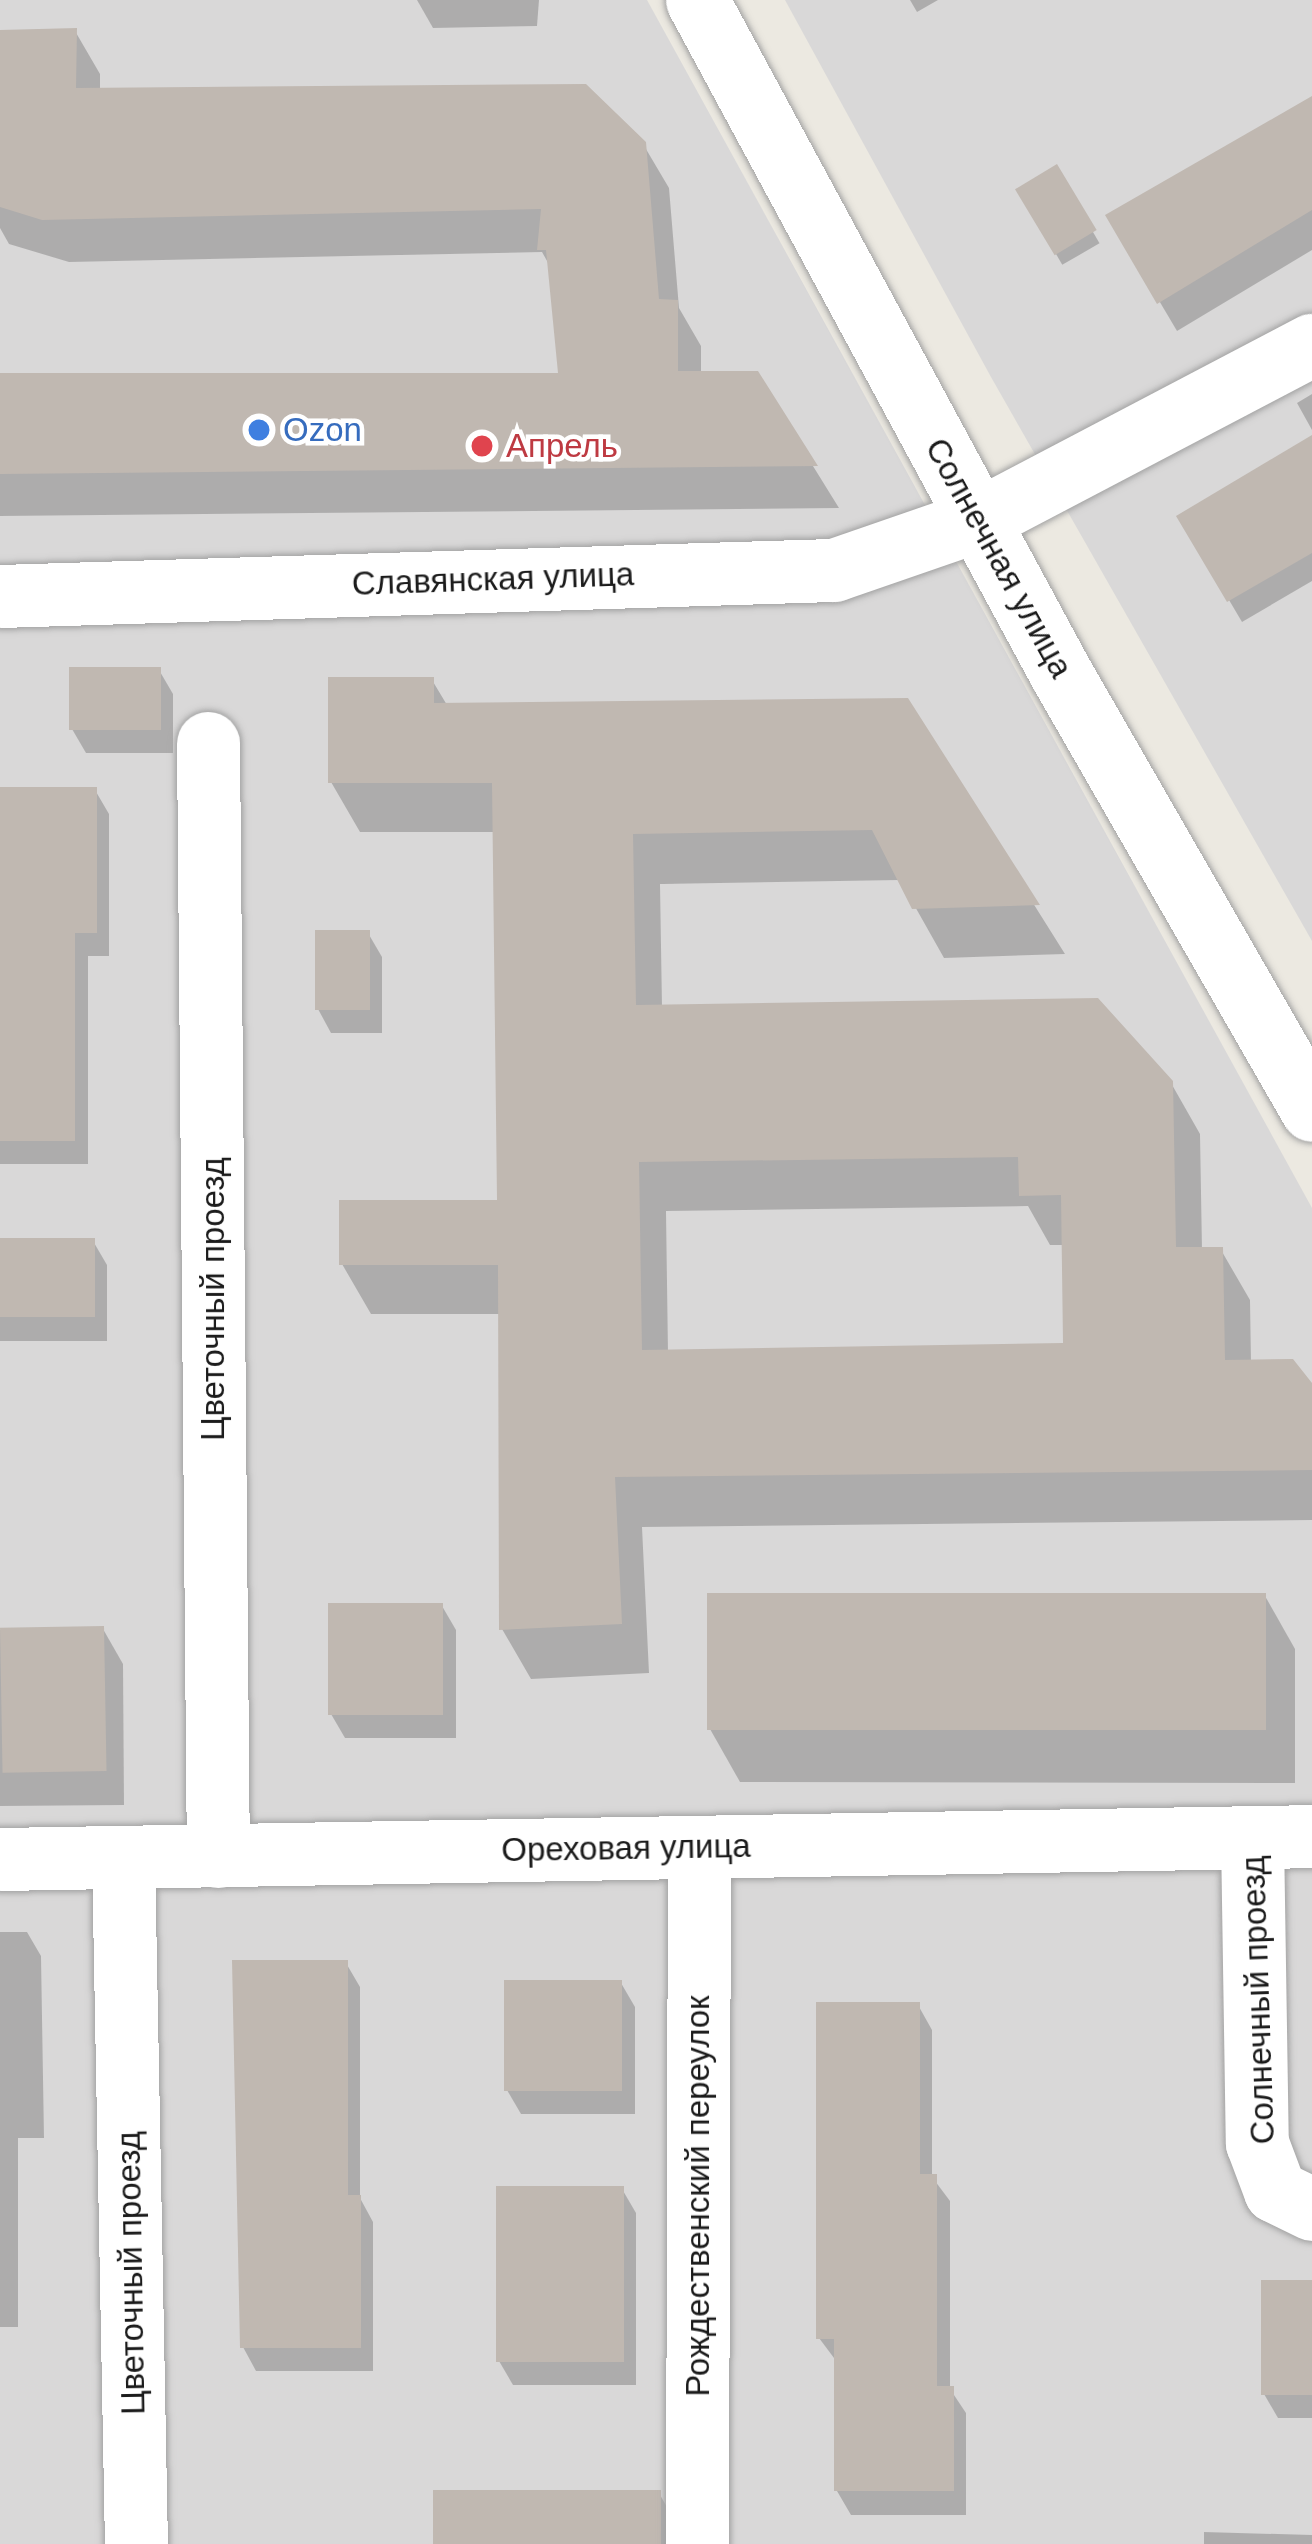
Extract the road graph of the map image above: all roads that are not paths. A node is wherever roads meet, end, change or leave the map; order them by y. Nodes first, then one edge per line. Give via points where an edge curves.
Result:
1 (697, 0) edge
2 (1312, 345) edge
3 (978, 520) junction
4 (0, 596) edge
5 (208, 743) dead end
6 (1312, 1110) edge
7 (1282, 1837) edge
8 (699, 1847) junction
9 (218, 1856) junction
10 (123, 1857) junction
11 (0, 1859) edge
12 (1312, 2209) edge
13 (136, 2544) edge
14 (698, 2544) edge

1 - 3 street, Солнечная улица
2 - 3 street, Славянская улица
3 - 4 street, Славянская улица via 834,569
3 - 6 street, Солнечная улица
5 - 9 street, Цветочный проезд
7 - 8 street, Ореховая улица
7 - 12 street, Солнечный проезд via 1257,2143 1275,2191
8 - 9 street, Ореховая улица
8 - 14 street, Рождественский переулок
9 - 10 street, Ореховая улица
10 - 11 street, Ореховая улица
10 - 13 street, Цветочный проезд

